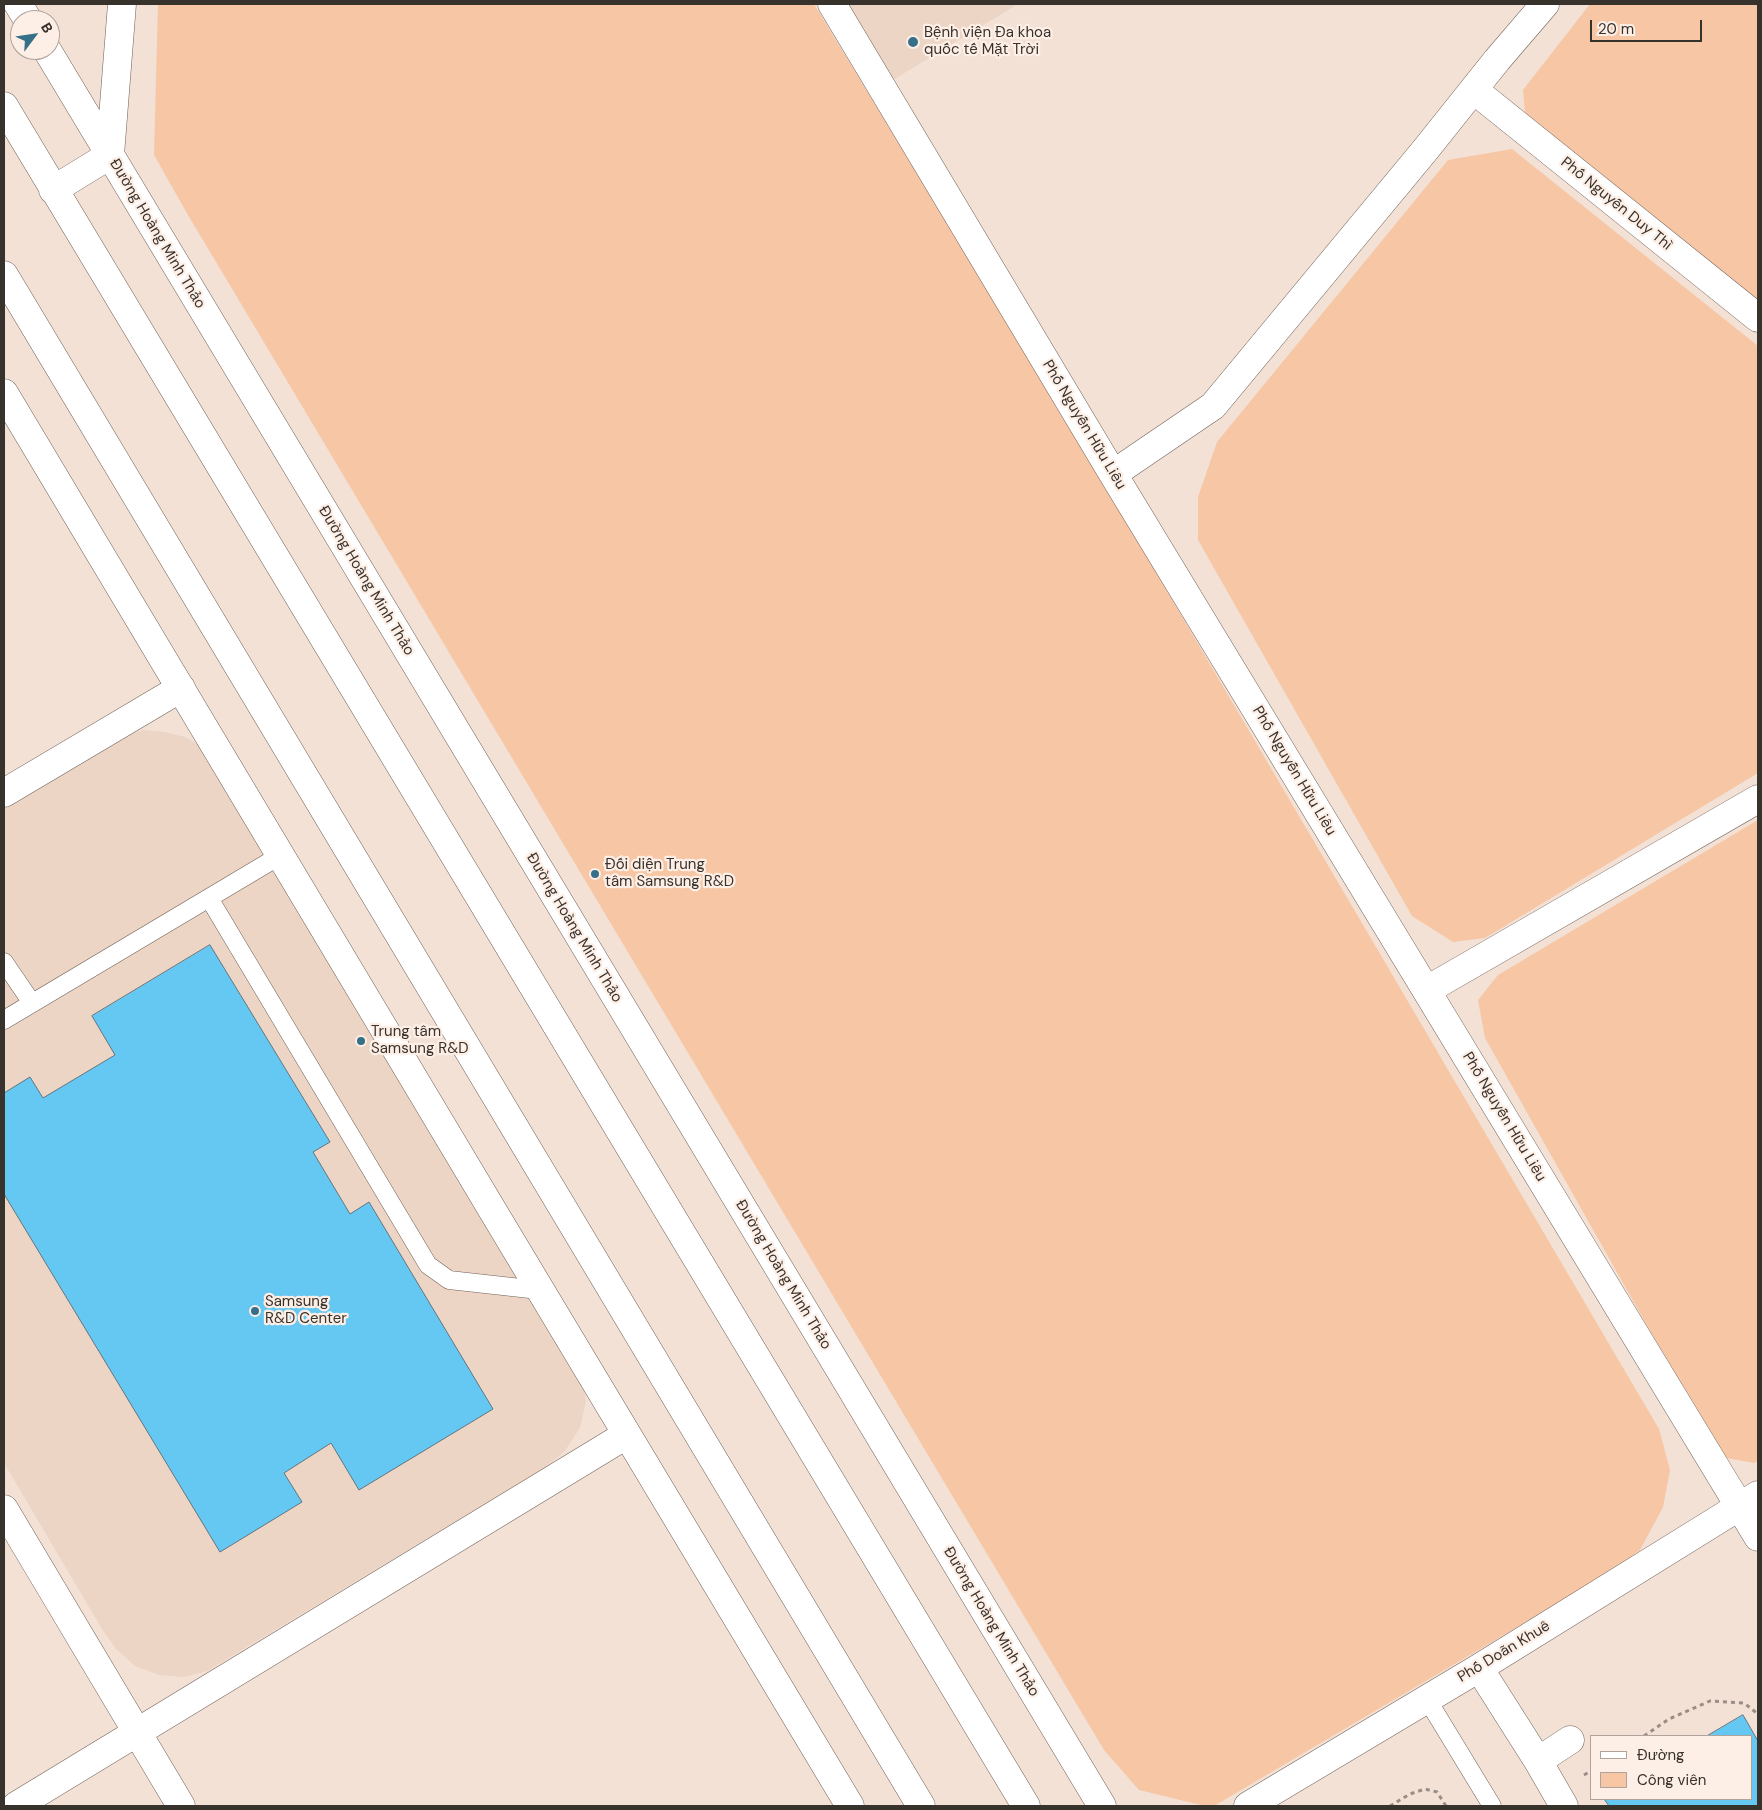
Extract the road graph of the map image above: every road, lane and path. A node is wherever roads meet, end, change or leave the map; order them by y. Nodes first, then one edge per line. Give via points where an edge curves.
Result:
1 (122, 4) edge
2 (832, 4) edge
3 (1545, 4) edge
4 (53, 60) edge
5 (1474, 90) junction
6 (4, 106) edge
7 (110, 155) junction
8 (53, 190) junction
9 (4, 275) edge
10 (1758, 318) edge
11 (4, 393) edge
12 (1114, 474) junction
13 (181, 688) junction
14 (4, 793) edge
15 (1758, 799) edge
16 (281, 855) junction
17 (208, 898) junction
18 (4, 962) edge
19 (1427, 990) junction
20 (32, 1003) junction
21 (4, 1020) edge
22 (539, 1290) junction
23 (626, 1435) junction
24 (1749, 1501) edge
25 (4, 1509) edge
26 (1758, 1537) edge
27 (1479, 1668) junction
28 (1426, 1699) junction
29 (1758, 1714) edge
30 (137, 1733) junction
31 (1645, 1735) edge
32 (1570, 1740) dead end
33 (1538, 1761) junction
34 (16, 1806) edge
35 (181, 1806) edge
36 (850, 1806) edge
37 (922, 1806) edge
38 (1026, 1806) edge
39 (1102, 1806) edge
40 (1248, 1806) edge
41 (1390, 1806) edge
42 (1446, 1806) edge
43 (1492, 1806) edge
44 (1564, 1806) edge

1 - 7 main road
2 - 12 main road, Phố Nguyễn Hữu Liêu
3 - 5 main road
4 - 7 main road, Đường Hoàng Minh Thảo
5 - 10 main road, Phố Nguyễn Duy Thì
5 - 12 main road via 1214,406
6 - 8 main road
7 - 8 main road
7 - 39 main road, Đường Hoàng Minh Thảo
8 - 38 main road
9 - 37 main road
11 - 13 main road
12 - 19 main road, Phố Nguyễn Hữu Liêu
13 - 14 main road
13 - 16 main road
15 - 19 main road
16 - 17 lane
16 - 22 main road
17 - 20 lane
17 - 22 lane via 428,1265 449,1280
18 - 20 lane
19 - 24 main road, Phố Nguyễn Hữu Liêu
20 - 21 lane
22 - 23 main road
23 - 30 main road
23 - 36 main road
24 - 26 main road, Phố Nguyễn Hữu Liêu
24 - 27 main road, Phố Doãn Khuê
25 - 30 main road
27 - 28 main road, Phố Doãn Khuê
27 - 33 main road
28 - 40 main road, Phố Doãn Khuê
28 - 43 lane
29 - 31 path via 1744,1703 1710,1701 1669,1719
30 - 34 main road
30 - 35 main road
32 - 33 main road
33 - 44 main road
41 - 42 path via 1425,1789 1437,1792

